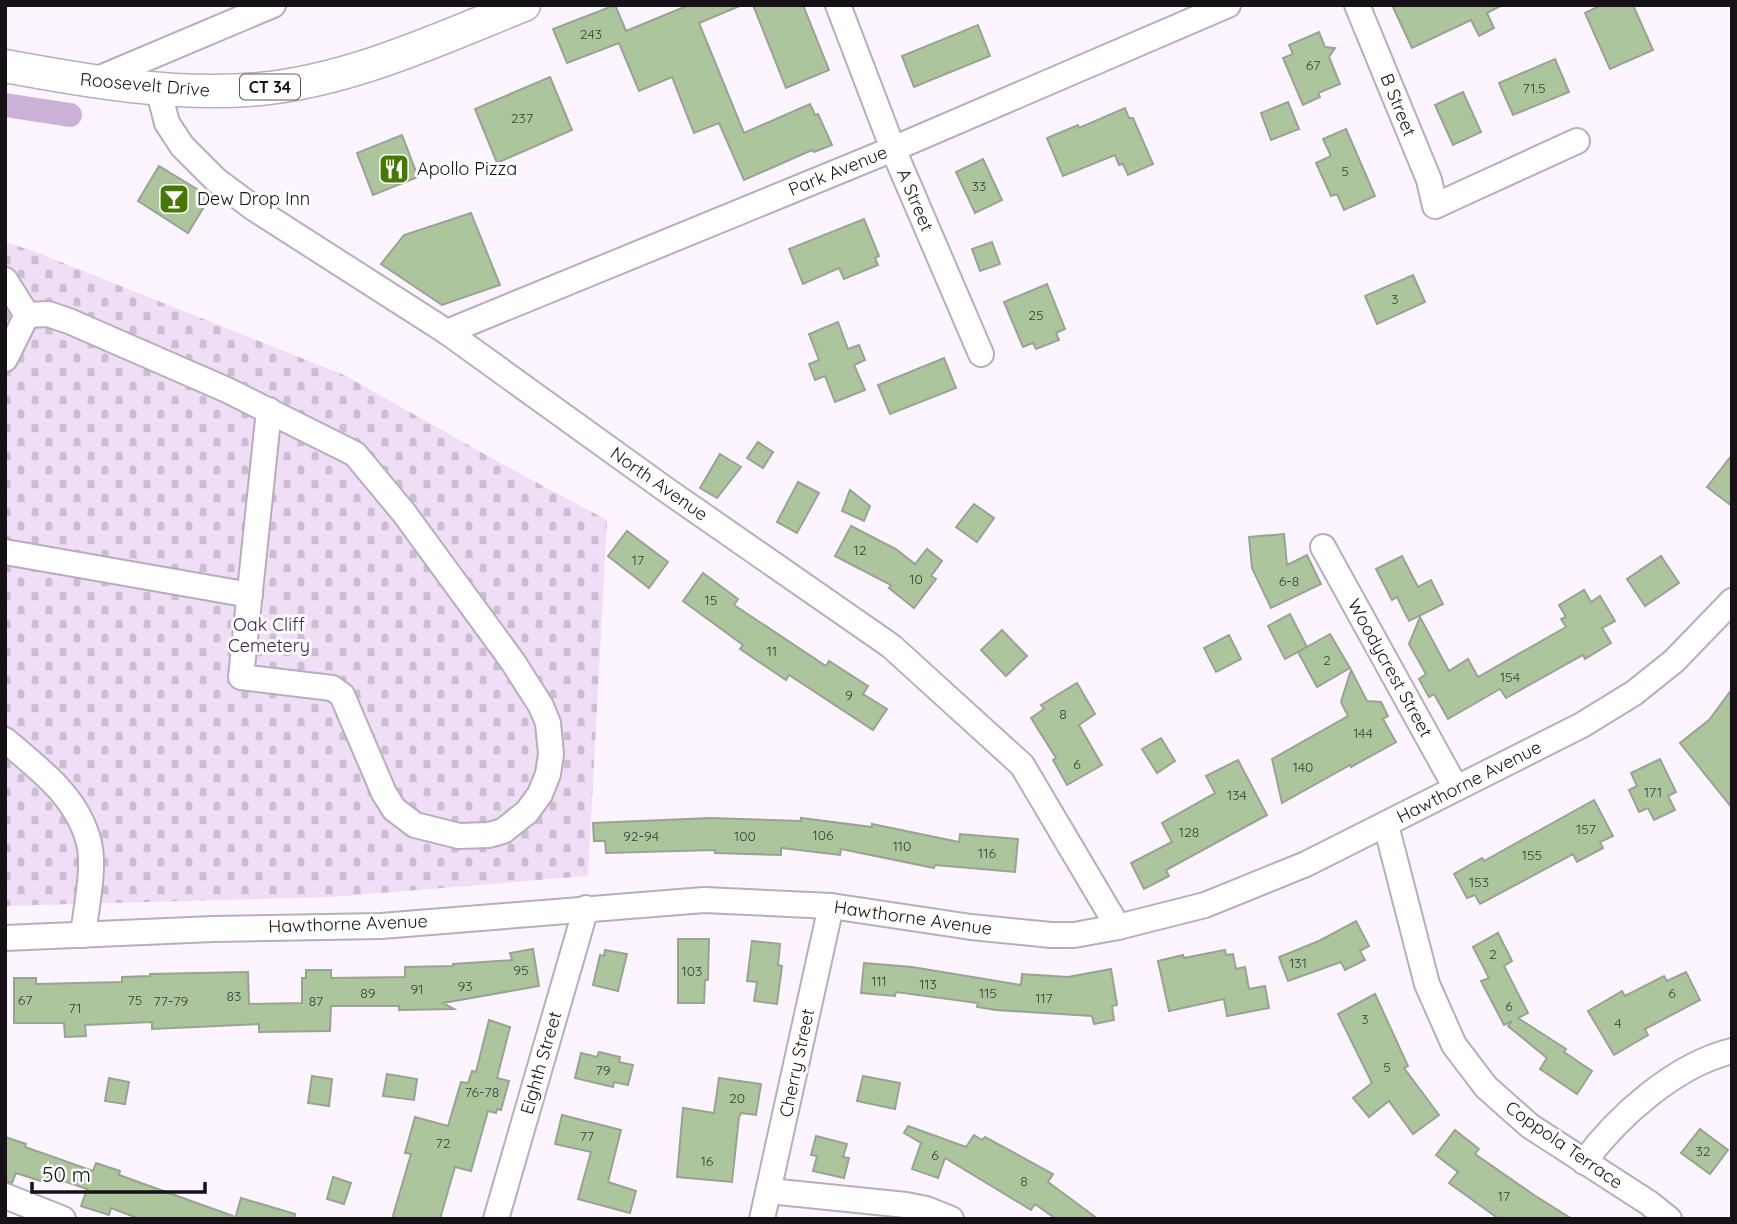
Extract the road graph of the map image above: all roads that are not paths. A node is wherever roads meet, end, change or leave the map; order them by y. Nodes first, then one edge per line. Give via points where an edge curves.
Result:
1 (273, 5) edge
2 (524, 5) edge
3 (838, 5) edge
4 (1228, 5) edge
5 (1357, 5) edge
6 (5, 66) edge
7 (93, 81) junction
8 (158, 88) junction
9 (1577, 141) dead end
10 (893, 149) junction
11 (5, 280) edge
12 (27, 315) junction
13 (447, 332) junction
14 (981, 354) dead end
15 (5, 359) edge
16 (269, 410) junction
17 (1323, 547) dead end
18 (5, 552) edge
19 (250, 595) junction
20 (1732, 601) edge
21 (5, 740) edge
22 (1456, 788) junction
23 (1385, 825) junction
24 (831, 906) junction
25 (586, 908) junction
26 (1118, 928) junction
27 (83, 935) junction
28 (5, 938) edge
29 (1732, 1051) edge
30 (1584, 1162) junction
31 (769, 1191) junction
32 (5, 1196) edge
33 (63, 1219) edge
34 (496, 1219) edge
35 (762, 1219) edge
36 (951, 1219) edge
37 (1669, 1219) edge

1 - 7 street
2 - 8 main road, Roosevelt Drive / CT 34 via 333,76 261,89
3 - 10 street, A Street
4 - 10 street, Park Avenue
5 - 9 street, B Street via 1429,180 1435,206
6 - 7 main road, Roosevelt Drive / CT 34
7 - 8 main road, Roosevelt Drive / CT 34
8 - 13 street, North Avenue via 167,123 182,146 216,180
10 - 13 street, Park Avenue
10 - 14 street, A Street
11 - 12 street
12 - 15 street
12 - 16 street via 48,314 69,321
13 - 26 street, North Avenue via 891,646 1022,765
16 - 19 street
16 - 19 street via 355,454 513,662 541,706 551,738 548,774 527,812 503,831 477,836 459,836 404,819 384,793 342,695 332,688 241,677
17 - 22 street, Woodycrest Street
18 - 19 street
20 - 22 street, Hawthorne Avenue via 1689,648 1634,693 1582,725
21 - 27 street via 57,786 83,826 90,862
22 - 23 street, Hawthorne Avenue
23 - 26 street, Hawthorne Avenue via 1239,892
23 - 30 street, Coppola Terrace via 1427,984 1454,1045 1504,1104
24 - 25 street, Hawthorne Avenue via 704,900
24 - 26 street, Hawthorne Avenue via 1051,935
24 - 31 street, Cherry Street
25 - 27 street, Hawthorne Avenue via 381,926
25 - 34 street, Eighth Street
27 - 28 street, Hawthorne Avenue
29 - 30 street via 1683,1071 1629,1112
30 - 37 street, Coppola Terrace
31 - 35 street, Cherry Street
31 - 36 street via 906,1205
32 - 33 street

